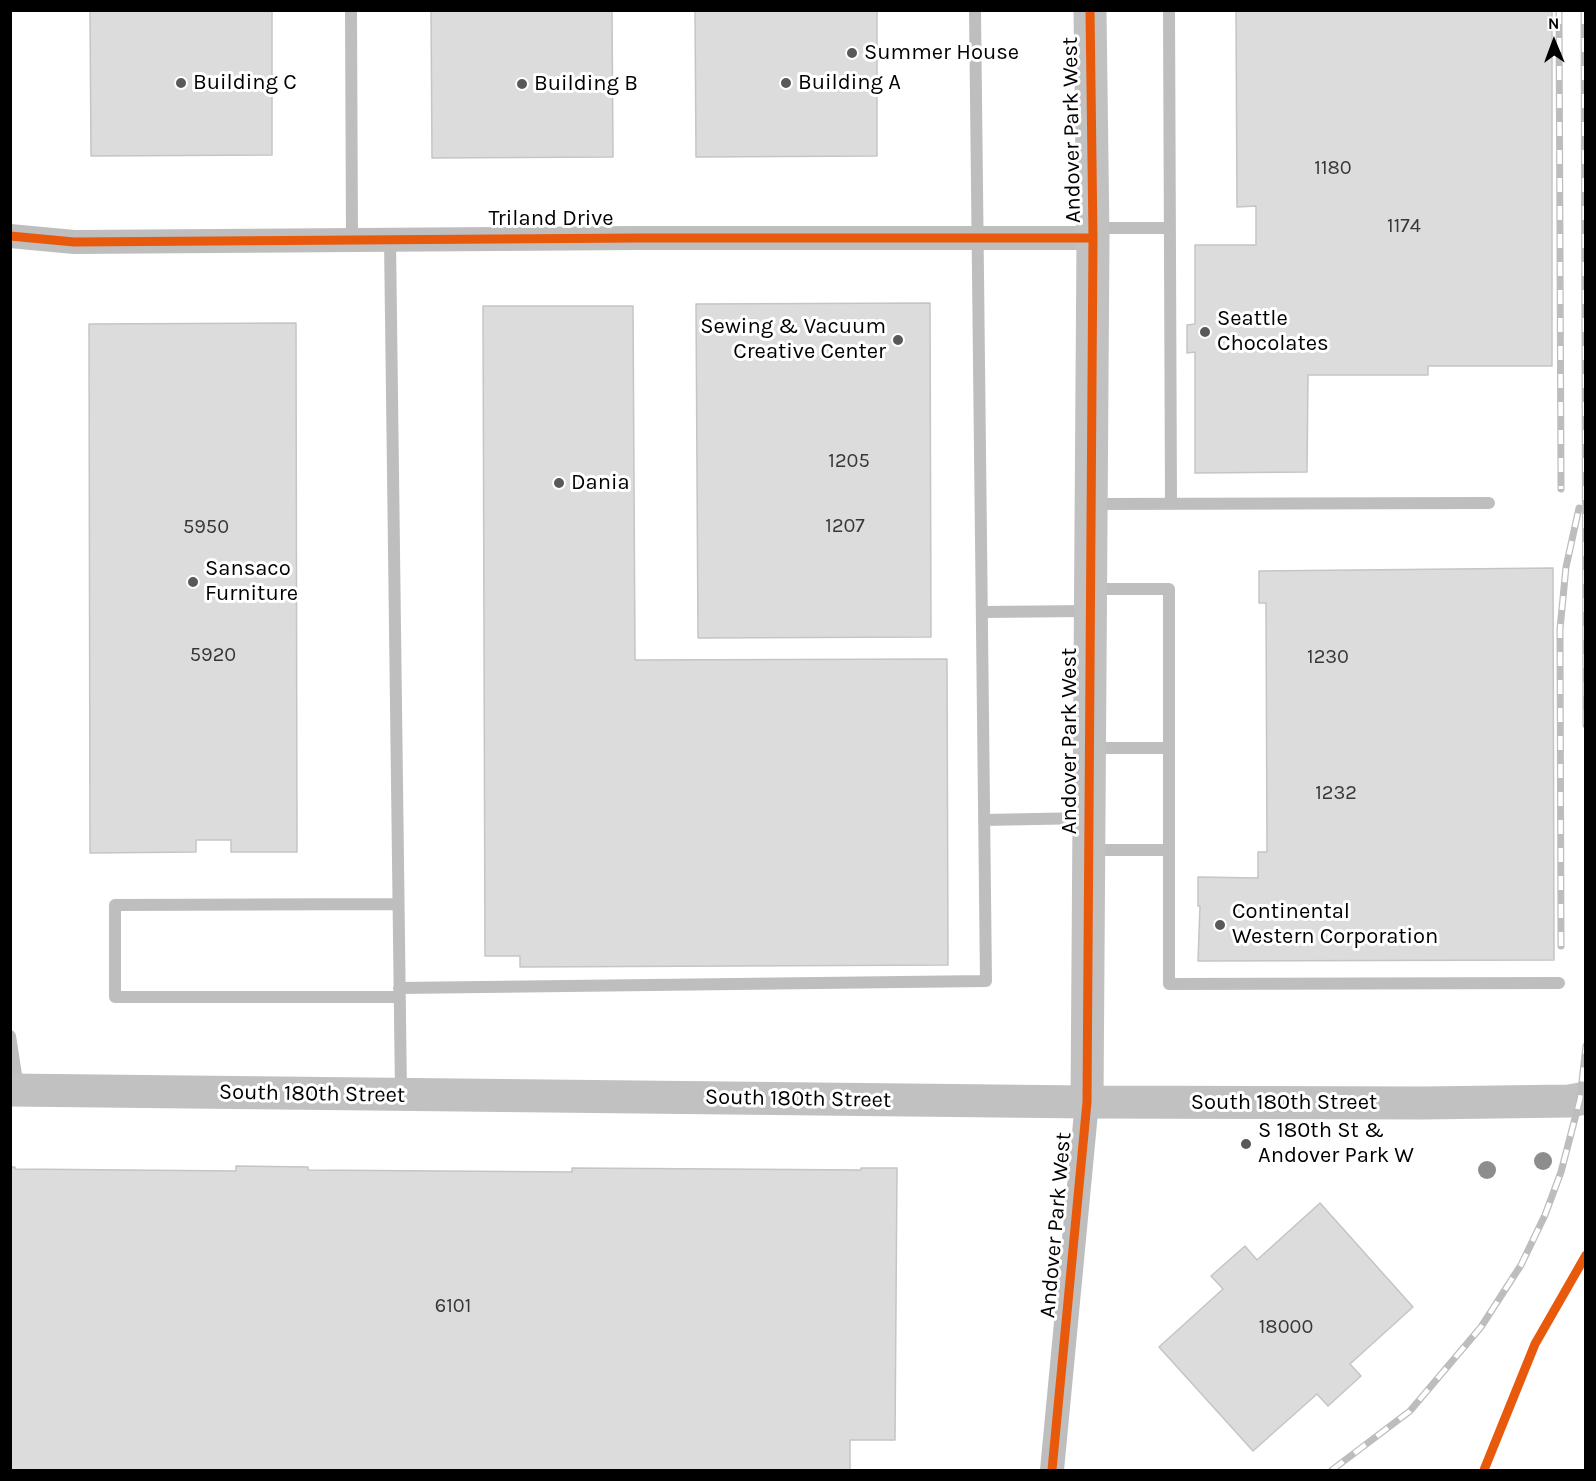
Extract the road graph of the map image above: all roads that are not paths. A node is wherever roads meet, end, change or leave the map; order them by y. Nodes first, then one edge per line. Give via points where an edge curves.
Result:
1 (351, 10) edge
2 (975, 10) edge
3 (1090, 10) edge
4 (1169, 10) edge
5 (1170, 228) junction
6 (1093, 233) junction
7 (10, 236) edge
8 (978, 238) junction
9 (352, 240) junction
10 (390, 240) junction
11 (1489, 502) dead end
12 (1091, 504) junction
13 (1171, 504) junction
14 (1090, 600) junction
15 (982, 612) junction
16 (1089, 748) junction
17 (1169, 748) junction
18 (984, 820) junction
19 (1089, 834) junction
20 (1169, 850) junction
21 (398, 904) junction
22 (1559, 983) dead end
23 (399, 992) junction
24 (10, 1036) edge
25 (14, 1090) edge
26 (401, 1095) junction
27 (1586, 1098) edge
28 (1087, 1102) junction
29 (1052, 1470) edge

1 - 9 lane
2 - 8 lane
3 - 6 main road, Andover Park West
4 - 5 lane
5 - 6 lane
5 - 13 lane
6 - 8 street, Triland Drive
6 - 12 main road, Andover Park West
7 - 9 street, Triland Drive via 74,242
8 - 10 street, Triland Drive
8 - 15 lane
9 - 10 street, Triland Drive
10 - 21 lane
11 - 13 lane
12 - 13 lane
12 - 14 main road, Andover Park West
14 - 15 lane
14 - 16 main road, Andover Park West
14 - 17 lane via 1169,589
15 - 18 lane
16 - 17 lane
16 - 19 main road, Andover Park West
17 - 20 lane
18 - 19 lane
18 - 23 lane via 986,981
19 - 20 lane
19 - 28 main road, Andover Park West
20 - 22 lane via 1169,984
21 - 23 lane
21 - 23 lane via 115,905 115,997
23 - 26 lane
24 - 25 lane
25 - 26 main road, South 180th Street
26 - 28 main road, South 180th Street
27 - 28 main road, South 180th Street via 1423,1103
28 - 29 street, Andover Park West

